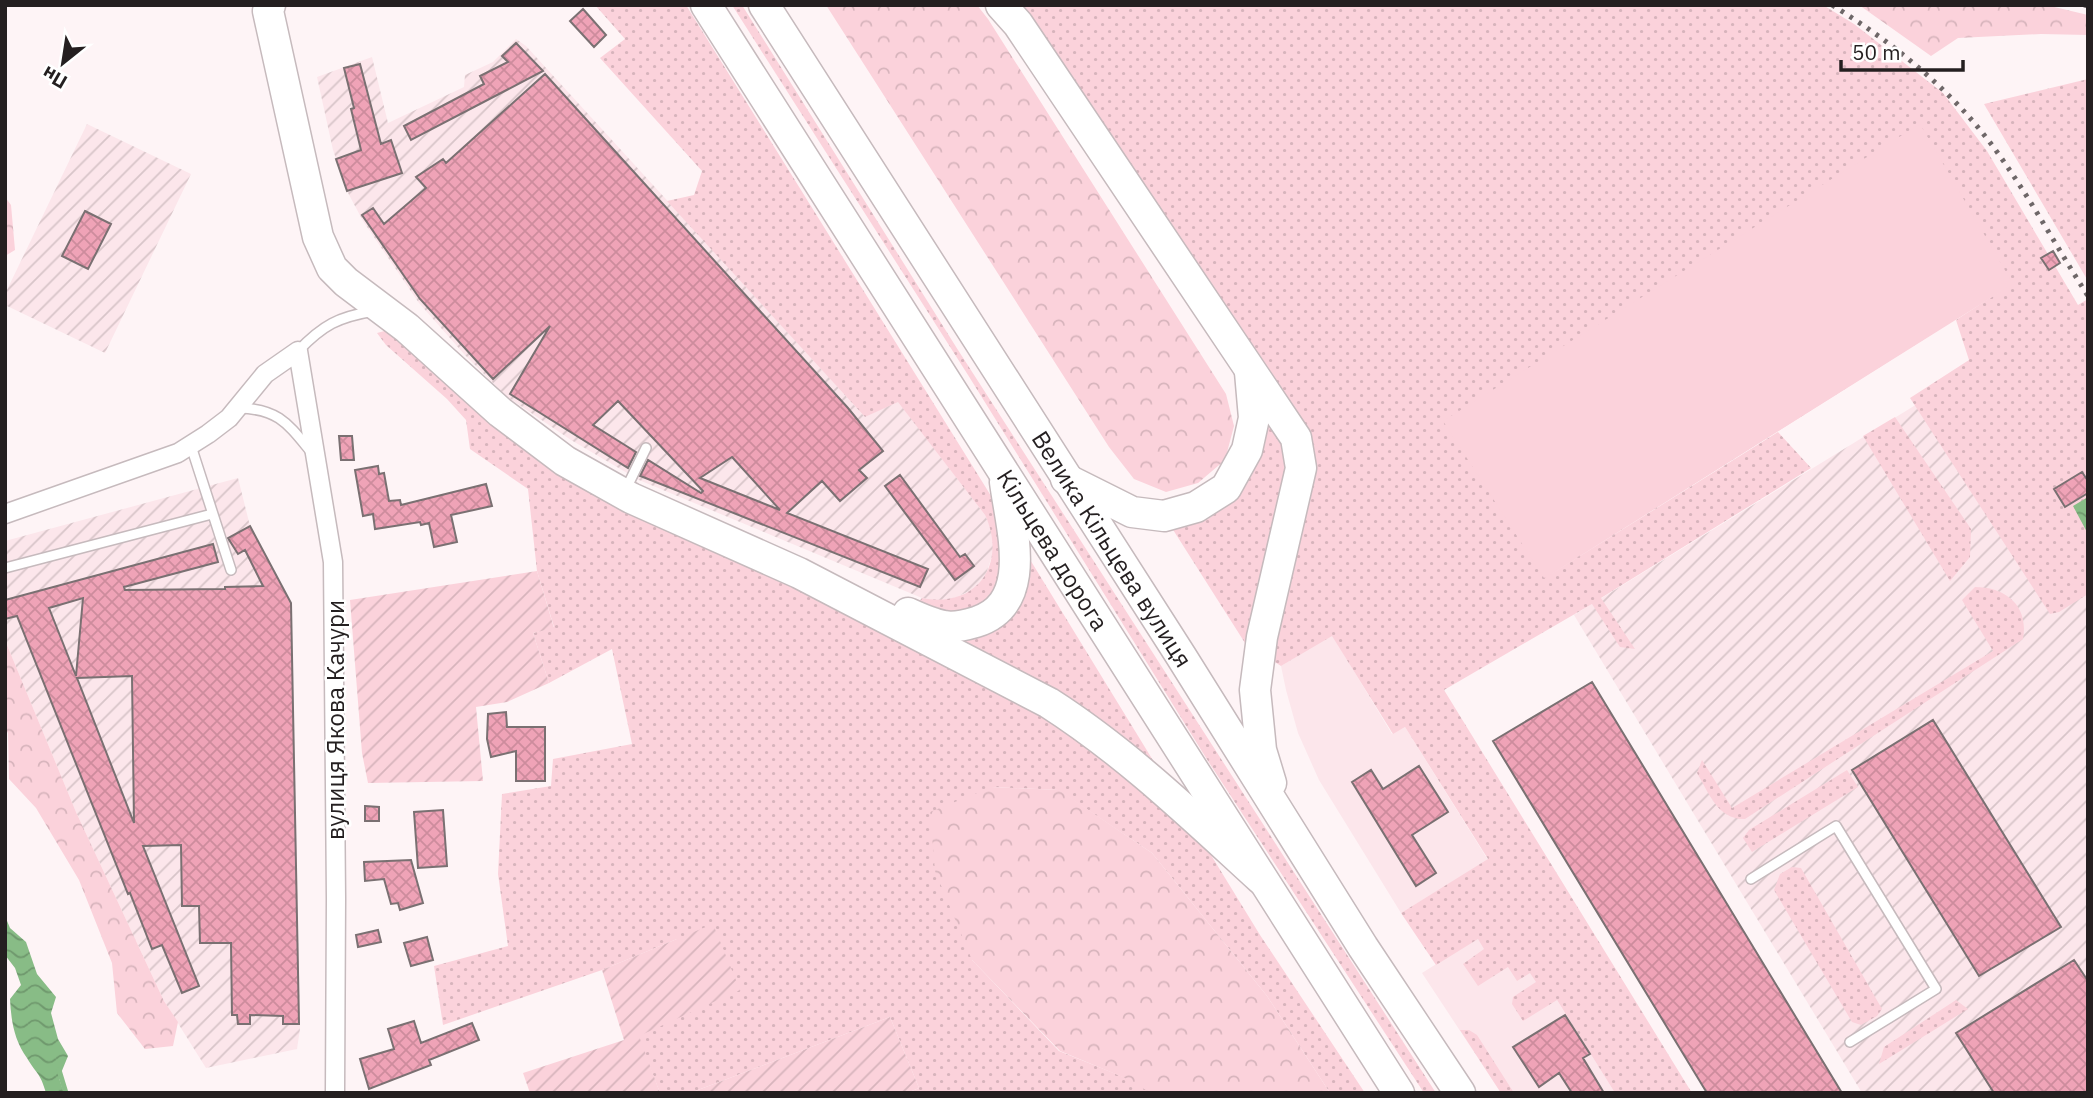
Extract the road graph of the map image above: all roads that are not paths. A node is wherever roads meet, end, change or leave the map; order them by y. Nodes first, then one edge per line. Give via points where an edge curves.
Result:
1 (270, 5) edge
2 (706, 5) edge
3 (764, 5) edge
4 (1001, 5) edge
5 (382, 309) junction
6 (298, 351) junction
7 (1250, 368) junction
8 (237, 408) junction
9 (191, 446) junction
10 (646, 449) dead end
11 (316, 458) junction
12 (1004, 472) junction
13 (1066, 479) junction
14 (623, 494) junction
15 (5, 514) edge
16 (212, 514) junction
17 (5, 568) edge
18 (231, 570) dead end
19 (799, 573) junction
20 (1283, 821) junction
21 (1261, 879) junction
22 (1751, 879) dead end
23 (1850, 1042) dead end
24 (335, 1093) edge
25 (1399, 1093) edge
26 (1460, 1093) edge

1 - 5 highway via 317,237 332,268
2 - 12 highway, Кільцева дорога
3 - 13 highway, Велика Кільцева вулиця
4 - 7 highway
5 - 6 lane via 333,321
5 - 14 highway via 500,412 565,461
6 - 8 street via 265,374
6 - 11 street, вулиця Якова Качури
7 - 13 highway via 1254,418 1247,450 1226,488 1196,507 1164,516 1132,512
7 - 20 highway via 1296,438 1301,468 1262,637 1255,690 1261,750
8 - 9 street
8 - 11 lane via 260,408 278,416
9 - 15 street
9 - 16 lane
10 - 14 lane
11 - 24 street, вулиця Якова Качури via 333,562
12 - 19 highway via 1015,566 1013,590 1002,608 984,620 945,626
12 - 21 highway, Кільцева дорога
13 - 20 highway, Велика Кільцева вулиця
14 - 19 highway
16 - 17 lane
16 - 18 lane
19 - 21 highway via 1072,718 1161,788
20 - 26 highway, Велика Кільцева вулиця
21 - 25 highway, Кільцева дорога
22 - 23 lane via 1836,826 1936,989

